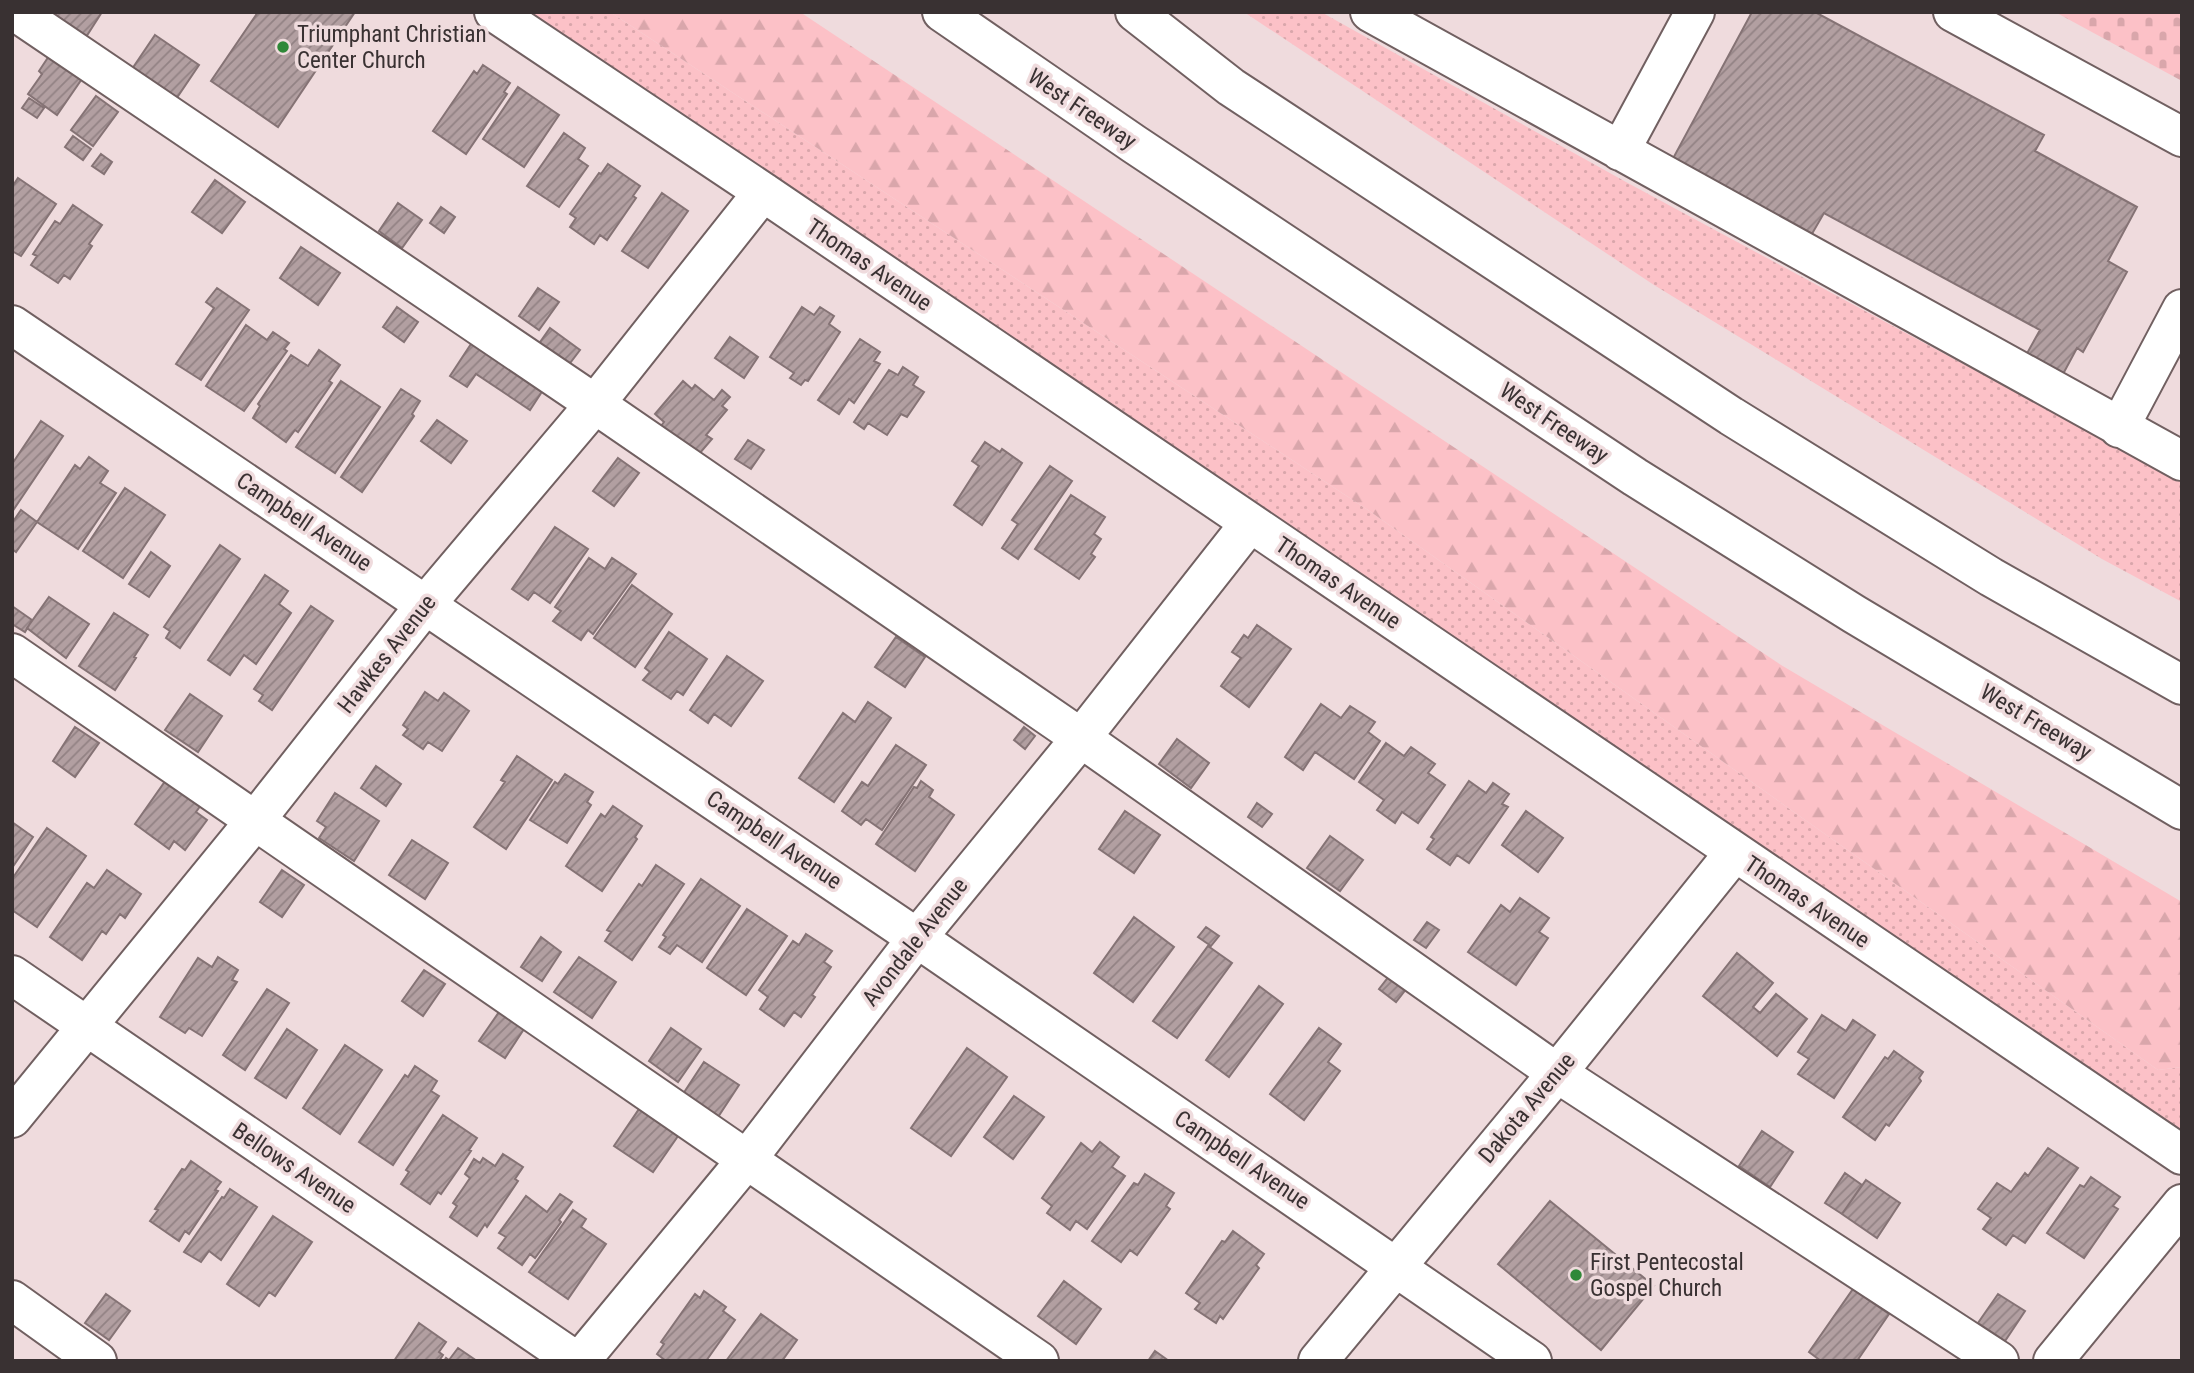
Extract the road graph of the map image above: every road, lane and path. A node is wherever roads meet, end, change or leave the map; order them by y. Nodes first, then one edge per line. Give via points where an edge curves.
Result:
1 (16, 12) edge
2 (494, 12) edge
3 (942, 12) edge
4 (1135, 12) edge
5 (1370, 12) edge
6 (1695, 12) edge
7 (1953, 12) edge
8 (2182, 137) edge
9 (1620, 151) junction
10 (763, 192) junction
11 (2182, 309) edge
12 (12, 325) edge
13 (595, 404) junction
14 (2119, 428) junction
15 (2182, 461) edge
16 (1250, 523) junction
17 (426, 604) junction
18 (12, 653) edge
19 (2182, 685) edge
20 (1082, 738) junction
21 (2182, 810) edge
22 (254, 822) junction
23 (1734, 853) junction
24 (917, 938) junction
25 (12, 975) edge
26 (86, 1025) junction
27 (1557, 1073) junction
28 (12, 1118) edge
29 (2182, 1155) edge
30 (748, 1158) junction
31 (2182, 1204) edge
32 (1396, 1266) junction
33 (12, 1300) edge
34 (97, 1361) edge
35 (578, 1361) edge
36 (1039, 1361) edge
37 (1318, 1361) edge
38 (1532, 1361) edge
39 (1999, 1361) edge
40 (2053, 1361) edge

1 - 13 main road
2 - 10 main road, Thomas Avenue
3 - 21 main road, West Freeway via 1635,477
4 - 19 main road via 1231,87 1731,416 1991,577
5 - 9 main road
6 - 9 main road
7 - 8 main road
9 - 14 main road
10 - 13 main road, Hawkes Avenue
10 - 16 main road, Thomas Avenue
11 - 14 main road
12 - 17 main road, Campbell Avenue
13 - 17 main road, Hawkes Avenue
13 - 20 main road
14 - 15 main road
16 - 20 main road, Avondale Avenue
16 - 23 main road, Thomas Avenue
17 - 22 main road, Hawkes Avenue
17 - 24 main road, Campbell Avenue
18 - 22 main road
20 - 24 main road, Avondale Avenue
20 - 27 main road
22 - 26 main road, Hawkes Avenue
22 - 30 main road
23 - 27 main road, Dakota Avenue
23 - 29 main road, Thomas Avenue
24 - 30 main road, Avondale Avenue
24 - 32 main road, Campbell Avenue
25 - 26 main road, Bellows Avenue
26 - 28 main road, Hawkes Avenue
26 - 35 main road, Bellows Avenue
27 - 32 main road, Dakota Avenue
27 - 39 main road
30 - 35 main road, Avondale Avenue
30 - 36 main road
31 - 40 main road
32 - 37 main road, Dakota Avenue
32 - 38 main road, Campbell Avenue
33 - 34 main road

